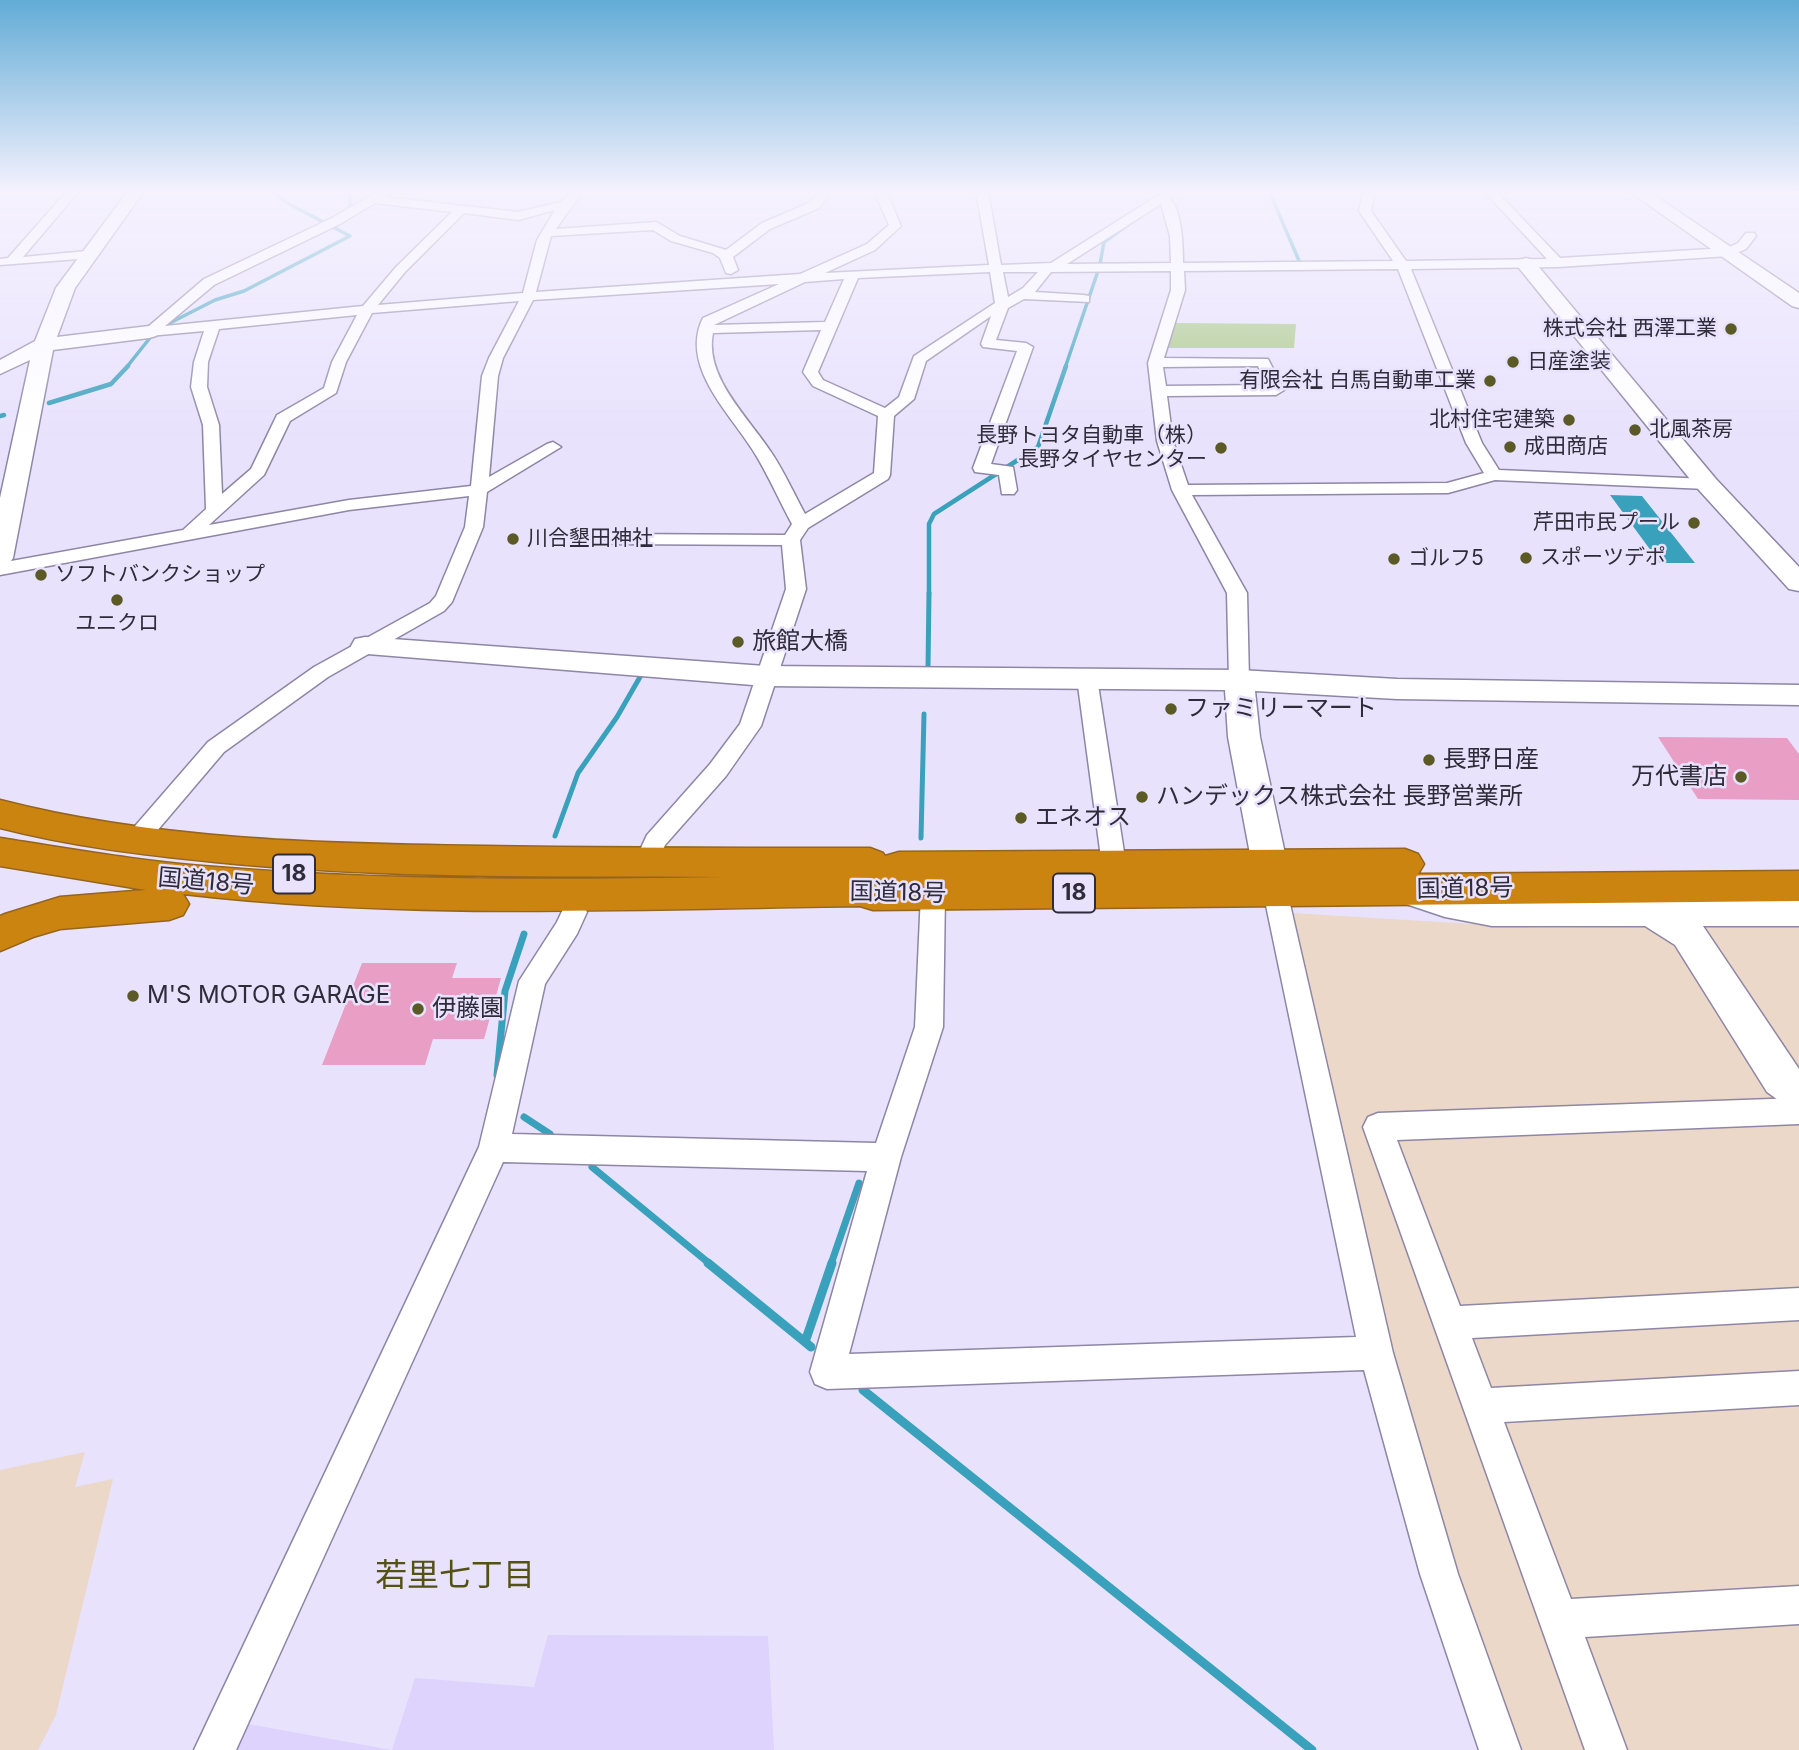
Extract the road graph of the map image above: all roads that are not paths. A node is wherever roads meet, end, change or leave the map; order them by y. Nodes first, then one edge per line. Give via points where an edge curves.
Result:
1 (76, 273) edge
2 (229, 273) edge
3 (397, 273) edge
4 (533, 273) edge
5 (731, 273) edge
6 (814, 273) edge
7 (895, 273) edge
8 (997, 273) edge
9 (1047, 273) edge
10 (1177, 273) edge
11 (1406, 273) edge
12 (1533, 273) edge
13 (1758, 273) edge
14 (853, 275) junction
15 (800, 279) junction
16 (734, 284) junction
17 (529, 295) junction
18 (1021, 295) junction
19 (1084, 299) dead end
20 (1799, 302) edge
21 (1002, 304) junction
22 (367, 308) junction
23 (213, 325) junction
24 (831, 326) junction
25 (708, 329) junction
26 (149, 332) junction
27 (44, 345) junction
28 (1155, 363) junction
29 (0, 369) edge
30 (38, 373) junction
31 (1159, 391) junction
32 (886, 414) junction
33 (553, 447) dead end
34 (1494, 475) junction
35 (1707, 484) junction
36 (479, 490) junction
37 (1009, 490) dead end
38 (1181, 490) junction
39 (214, 509) junction
40 (796, 532) junction
41 (190, 534) junction
42 (613, 540) dead end
43 (0, 558) edge
44 (0, 569) edge
45 (1799, 583) edge
46 (365, 646) junction
47 (765, 676) junction
48 (1087, 678) junction
49 (1239, 680) junction
50 (1799, 695) edge
51 (0, 814) edge
52 (0, 838) edge
53 (137, 839) junction
54 (0, 852) edge
55 (1799, 861) edge
56 (646, 863) junction
57 (1114, 865) junction
58 (899, 867) junction
59 (0, 877) edge
60 (1272, 877) junction
61 (1799, 886) edge
62 (1408, 890) junction
63 (583, 894) junction
64 (933, 894) junction
65 (169, 904) junction
66 (1799, 912) edge
67 (1654, 914) junction
68 (1726, 914) junction
69 (0, 935) edge
70 (1799, 1062) edge
71 (1799, 1092) edge
72 (1799, 1111) edge
73 (494, 1148) junction
74 (886, 1157) junction
75 (1799, 1304) edge
76 (1450, 1323) junction
77 (1376, 1353) junction
78 (1799, 1388) edge
79 (1480, 1406) junction
80 (1799, 1605) edge
81 (1559, 1619) junction
82 (215, 1750) edge
83 (1500, 1750) edge
84 (1606, 1750) edge

1 - 27 street
2 - 26 street via 209,282
3 - 22 street
4 - 17 street
5 - 16 street
6 - 15 street
7 - 14 street
8 - 21 street
9 - 18 street
10 - 28 street via 1178,290
11 - 34 street via 1474,443
12 - 35 street
13 - 20 street
14 - 15 street
14 - 24 street
15 - 16 street
15 - 25 street via 708,321
16 - 17 street
17 - 22 street
17 - 36 street via 490,376
18 - 19 street
18 - 21 street
21 - 32 street via 919,359 906,399
21 - 37 street via 988,344 1026,347 981,468 1002,470
22 - 23 street
22 - 39 street via 344,347 331,390 284,418 258,471
23 - 26 street
23 - 39 street via 201,362 199,387 211,425
24 - 25 street
24 - 32 street via 811,377
25 - 40 street via 703,346 718,391 764,454
26 - 27 street
27 - 29 street
27 - 30 street
28 - 31 street
28 - 31 street via 1263,362 1276,390
29 - 30 street
30 - 43 street
31 - 38 street via 1165,441
32 - 40 street via 882,475
33 - 36 street
34 - 35 street
34 - 38 street via 1448,488
35 - 45 street
36 - 41 street via 349,505
36 - 46 street via 474,527 445,598 437,607
38 - 49 street via 1237,593
39 - 41 street
40 - 42 street
40 - 47 street via 796,589
41 - 44 street
46 - 47 street
46 - 53 street via 216,747
47 - 48 street
47 - 56 street via 751,726 655,841
48 - 49 street
48 - 57 street
49 - 50 street via 1397,689
49 - 60 street via 1244,737
51 - 53 highway, 18
52 - 63 highway, 国道18号 / 18 via 146,863
53 - 56 highway, 18 via 314,857
54 - 63 highway, 国道18号 / 18 via 137,876 235,886 377,893
55 - 60 highway, 国道18号 / 18
56 - 58 highway, 18 via 884,863
57 - 58 highway, 国道18号 / 18
57 - 60 highway, 国道18号 / 18
58 - 63 highway, 国道18号 / 18
59 - 65 highway, 18
60 - 62 highway, 国道18号 / 18
60 - 64 highway, 国道18号 / 18
60 - 77 street
61 - 62 highway, 国道18号 / 18
62 - 67 street via 1492,912
63 - 64 highway, 国道18号 / 18 via 862,900 873,895
63 - 65 highway, 18 via 426,915
63 - 73 street via 568,927 532,981
64 - 74 street via 929,1027
65 - 69 highway, 18 via 47,916
66 - 68 street
67 - 68 street
67 - 71 street via 1688,934 1781,1079
68 - 70 street via 1718,936
72 - 76 street via 1378,1127
73 - 74 street
73 - 82 street
74 - 77 street via 827,1371
75 - 76 street
76 - 79 street
77 - 83 street via 1438,1574
78 - 79 street
79 - 81 street
80 - 81 street
81 - 84 street

